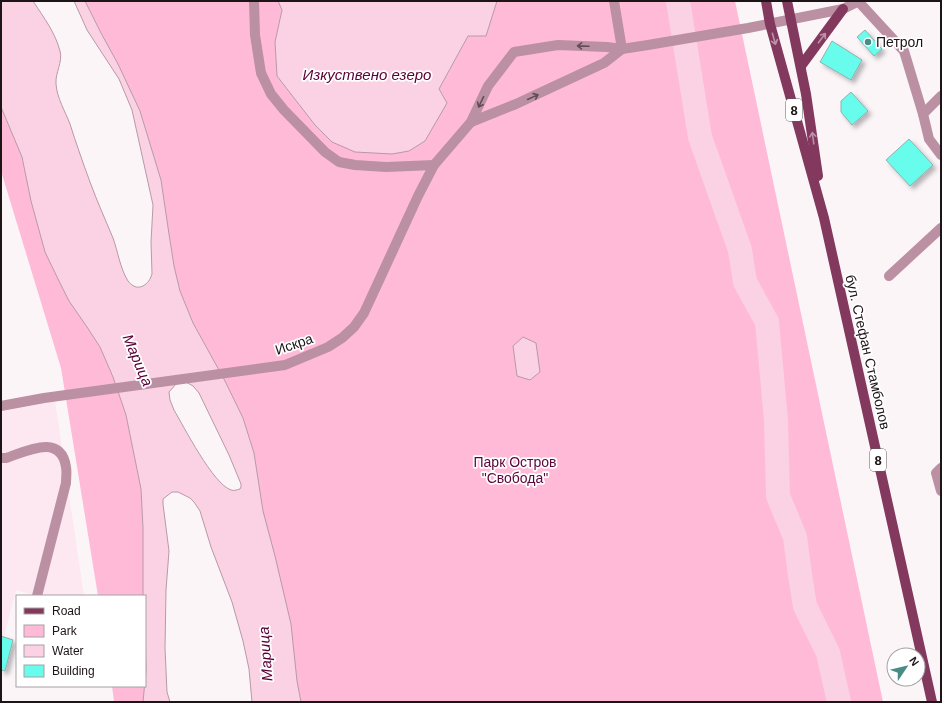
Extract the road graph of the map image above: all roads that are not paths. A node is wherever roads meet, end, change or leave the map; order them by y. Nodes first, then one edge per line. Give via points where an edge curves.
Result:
1 (254, 1) edge
2 (614, 1) edge
3 (766, 1) edge
4 (787, 1) edge
5 (859, 1) edge
6 (842, 9) junction
7 (792, 20) junction
8 (770, 24) junction
9 (622, 49) junction
10 (801, 66) junction
11 (941, 96) edge
12 (923, 114) junction
13 (471, 122) junction
14 (941, 155) edge
15 (434, 165) junction
16 (824, 218) junction
17 (941, 228) edge
18 (889, 276) dead end
19 (1, 406) edge
20 (1, 458) edge
21 (939, 471) edge
22 (941, 491) edge
23 (37, 595) edge
24 (932, 702) edge

1 - 15 street via 255,35 261,73 271,94 325,152 339,162 355,165
2 - 9 street
3 - 8 main road, бул. Стефан Стамболов / 8
4 - 7 main road, бул. Стефан Стамболов / 8
5 - 6 street
5 - 12 street via 904,52
6 - 7 street
10 -> 6 main road
7 - 8 street
7 - 10 main road, бул. Стефан Стамболов / 8
8 - 9 street
8 -> 16 main road, бул. Стефан Стамболов / 8
13 -> 9 street via 604,63
9 -> 13 street via 558,45 514,52 488,86
16 -> 10 main road, бул. Стефан Стамболов / 8
11 - 12 street
12 - 14 street via 929,139
13 - 15 street, Искра
15 - 19 street, Искра via 364,313 354,327 328,347 285,364
16 - 24 main road, бул. Стефан Стамболов / 8
17 - 18 street
20 - 23 street via 39,447 52,447 62,453 66,468 66,484
21 - 22 street

